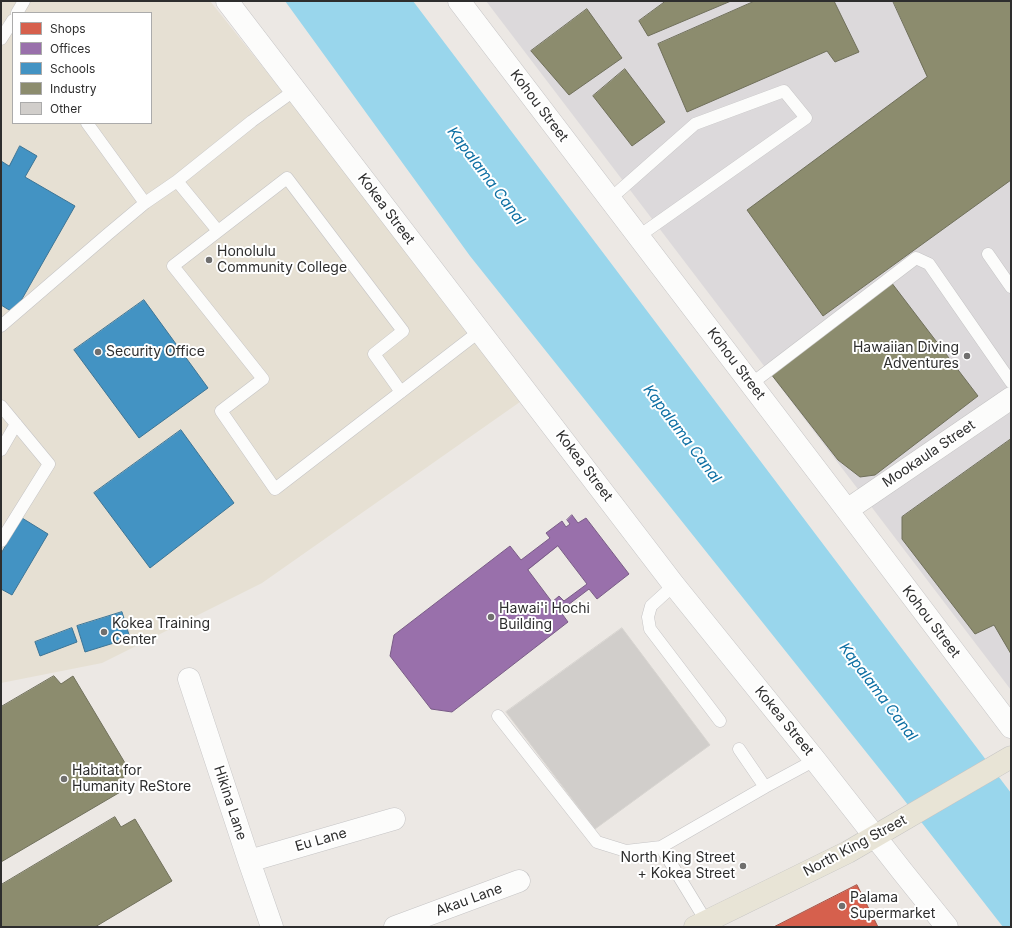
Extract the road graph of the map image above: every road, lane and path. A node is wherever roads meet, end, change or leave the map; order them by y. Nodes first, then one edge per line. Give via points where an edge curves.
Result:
1 (24, 1) edge
2 (227, 1) edge
3 (459, 1) edge
4 (18, 12) edge
5 (12, 22) edge
6 (1, 39) edge
7 (295, 90) junction
8 (88, 124) edge
9 (177, 180) junction
10 (610, 199) junction
11 (145, 203) junction
12 (218, 231) junction
13 (639, 236) junction
14 (988, 254) dead end
15 (1011, 287) edge
16 (1, 326) edge
17 (480, 331) junction
18 (1011, 382) edge
19 (751, 384) junction
20 (401, 392) junction
21 (1011, 398) edge
22 (1, 406) edge
23 (16, 424) junction
24 (1, 450) edge
25 (847, 510) junction
26 (1, 541) edge
27 (674, 585) junction
28 (189, 679) dead end
29 (498, 716) dead end
30 (720, 722) dead end
31 (1011, 727) edge
32 (739, 749) dead end
33 (815, 760) junction
34 (1003, 762) edge
35 (765, 787) junction
36 (394, 819) dead end
37 (875, 836) junction
38 (661, 847) junction
39 (249, 861) junction
40 (519, 881) dead end
41 (701, 924) edge
42 (272, 927) edge
43 (395, 927) edge
44 (947, 927) edge

1 - 4 lane
2 - 7 street, Kokea Street
3 - 10 street, Kohou Street
5 - 6 lane
7 - 9 lane via 252,120
7 - 17 street, Kokea Street
8 - 11 lane
9 - 11 lane
9 - 12 lane
10 - 13 street, Kohou Street
10 - 13 lane via 695,124 784,91 806,118
11 - 16 lane
12 - 20 lane via 286,178 403,331 374,354
12 - 20 lane via 173,266 264,379 221,411 275,488
13 - 19 street, Kohou Street
14 - 15 lane
17 - 20 lane
17 - 27 street, Kokea Street
18 - 19 lane via 929,264 916,258
19 - 25 street, Kohou Street
21 - 25 street, Mookaula Street
22 - 23 lane
23 - 24 lane
23 - 26 lane via 49,464
25 - 31 street, Kohou Street
27 - 30 lane via 650,606 650,629
27 - 33 street, Kokea Street
28 - 39 street, Hikina Lane
29 - 38 lane via 597,842 626,851
32 - 35 lane
33 - 35 lane
33 - 37 street, Kokea Street
34 - 37 main road, North King Street
35 - 38 lane
36 - 39 street, Eu Lane
37 - 41 main road, North King Street via 848,852
37 - 44 street, Kokea Street
38 - 41 lane
39 - 42 street, Hikina Lane
40 - 43 street, Akau Lane

